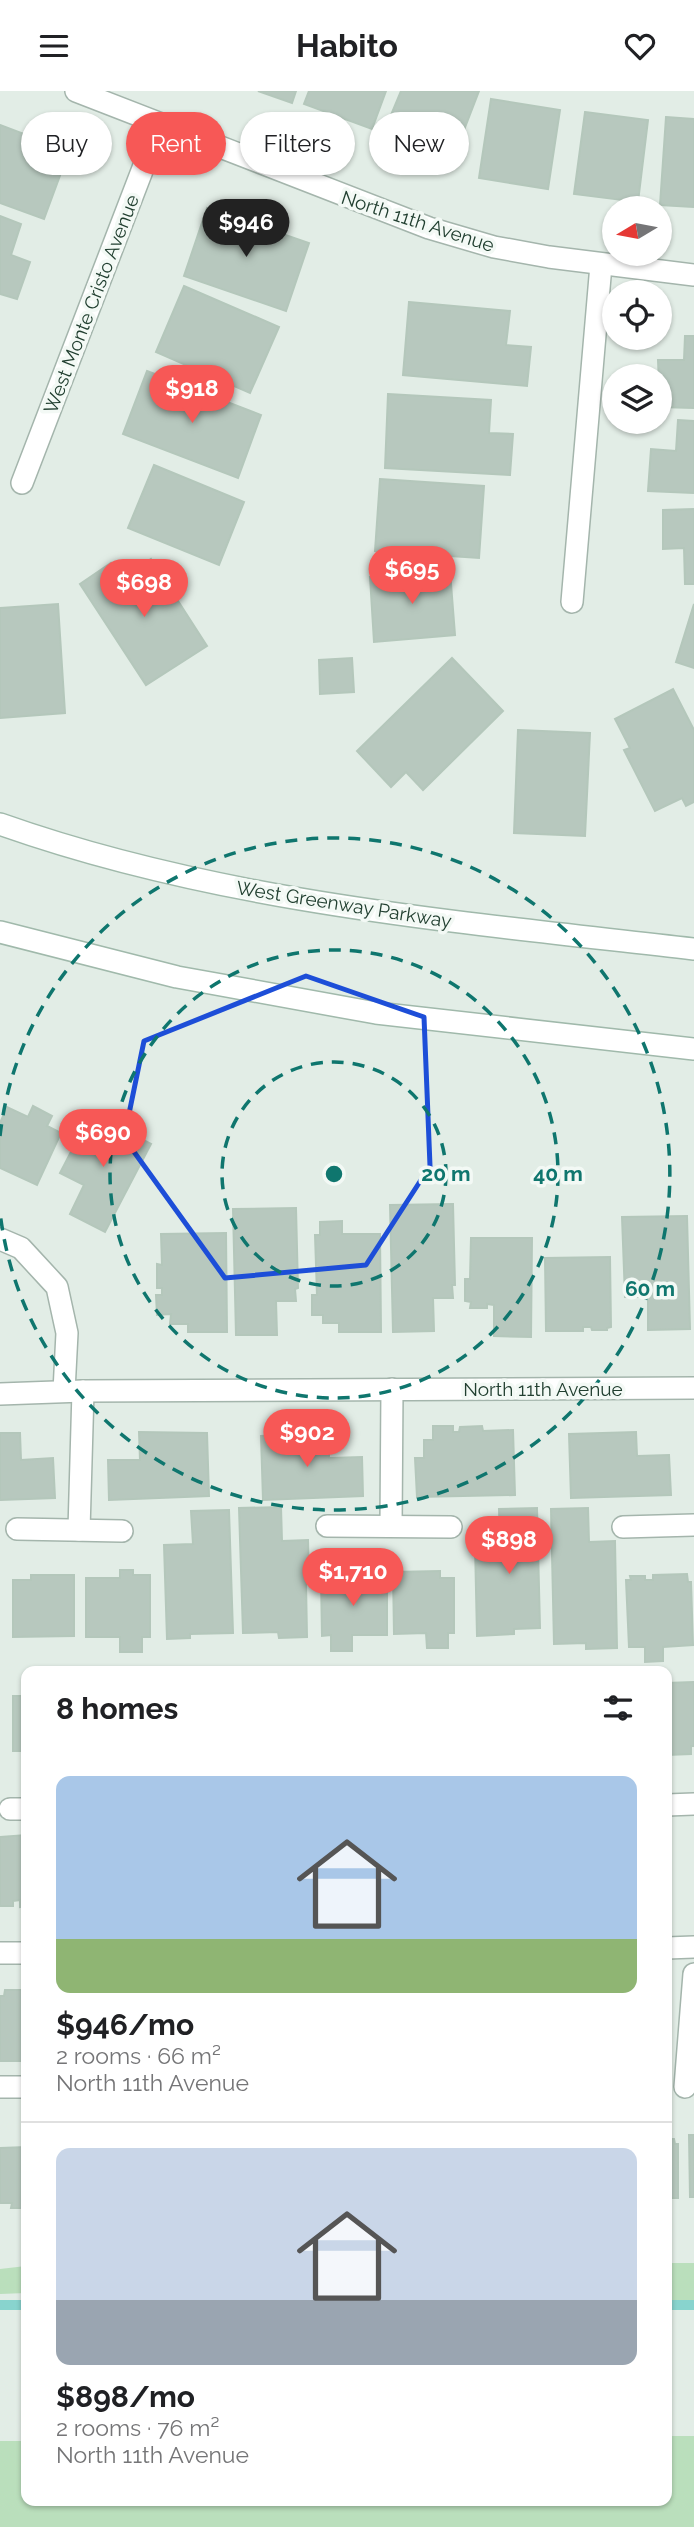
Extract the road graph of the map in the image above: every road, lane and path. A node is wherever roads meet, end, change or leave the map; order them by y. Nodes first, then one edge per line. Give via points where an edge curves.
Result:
1 (76, 91) edge
2 (129, 112) edge
3 (226, 150) edge
4 (140, 175) edge
5 (601, 265) junction
6 (694, 275) edge
7 (22, 483) dead end
8 (572, 602) dead end
9 (0, 824) edge
10 (0, 932) edge
11 (694, 949) edge
12 (694, 1049) edge
13 (0, 1239) edge
14 (694, 1388) edge
15 (392, 1389) junction
16 (73, 1391) junction
17 (0, 1394) edge
18 (694, 1525) edge
19 (327, 1526) dead end
20 (391, 1526) junction
21 (451, 1527) dead end
22 (623, 1527) dead end
23 (17, 1529) dead end
24 (79, 1530) junction
25 (122, 1531) dead end
26 (694, 1804) edge
27 (672, 1805) edge
28 (694, 1947) edge
29 (672, 1948) edge
30 (0, 1953) edge
31 (21, 1953) edge
32 (694, 1974) edge
33 (0, 2087) edge
34 (21, 2087) edge
35 (682, 2087) edge

1 - 2 street, North 11th Avenue
3 - 5 street, North 11th Avenue via 429,228 494,247
4 - 7 street, West Monte Cristo Avenue
5 - 6 street, North 11th Avenue
5 - 8 street
9 - 11 street, West Greenway Parkway via 54,843 203,881 397,915
10 - 12 street via 177,977 376,1013
13 - 16 street via 21,1248 57,1287
14 - 15 street, North 11th Avenue
15 - 16 street, North 11th Avenue
15 - 20 street
16 - 17 street, North 11th Avenue
16 - 24 street
18 - 22 street
19 - 20 street
20 - 21 street
23 - 24 street
24 - 25 street
26 - 27 street
28 - 29 street
30 - 31 street
32 - 35 street
33 - 34 street

